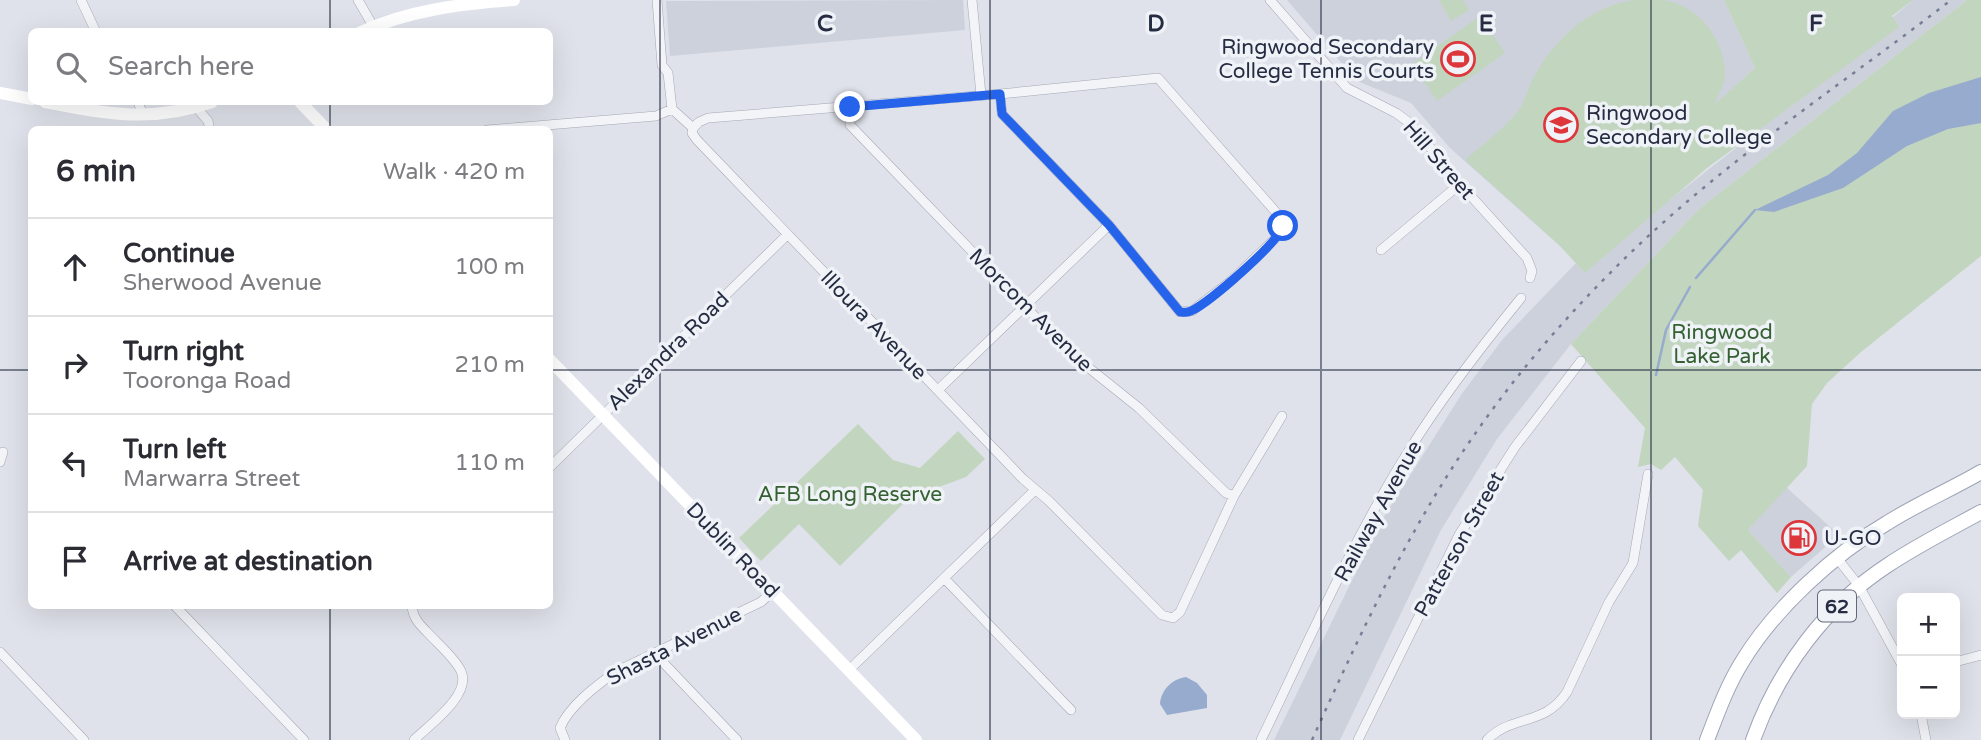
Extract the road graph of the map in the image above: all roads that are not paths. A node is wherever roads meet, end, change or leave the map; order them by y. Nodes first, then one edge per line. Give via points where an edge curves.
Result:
1 (81, 0) edge
2 (358, 0) edge
3 (514, 0) edge
4 (657, 0) edge
5 (972, 0) edge
6 (1270, 0) edge
7 (94, 28) edge
8 (367, 28) edge
9 (370, 28) edge
10 (0, 93) edge
11 (1000, 94) junction
12 (981, 95) junction
13 (28, 98) edge
14 (63, 105) edge
15 (139, 105) edge
16 (202, 105) edge
17 (303, 105) edge
18 (196, 107) junction
19 (850, 107) junction
20 (672, 109) junction
21 (143, 116) junction
22 (209, 126) edge
23 (323, 126) edge
24 (535, 126) edge
25 (693, 128) junction
26 (1460, 184) junction
27 (1109, 225) junction
28 (787, 235) junction
29 (1381, 250) dead end
30 (1530, 278) dead end
31 (1521, 298) dead end
32 (1024, 306) junction
33 (1581, 361) dead end
34 (553, 363) edge
35 (938, 390) junction
36 (602, 416) junction
37 (1282, 416) dead end
38 (553, 464) edge
39 (1981, 472) edge
40 (1648, 474) dead end
41 (1035, 490) junction
42 (1234, 496) junction
43 (1981, 512) edge
44 (1837, 558) junction
45 (944, 578) junction
46 (1859, 586) junction
47 (773, 591) junction
48 (178, 609) edge
49 (411, 609) edge
50 (0, 652) edge
51 (655, 654) junction
52 (1981, 655) edge
53 (1897, 656) edge
54 (1960, 661) edge
55 (849, 670) junction
56 (1071, 710) dead end
57 (1922, 719) edge
58 (84, 740) edge
59 (304, 740) edge
60 (414, 740) edge
61 (565, 740) edge
62 (737, 740) edge
63 (916, 740) edge
64 (1261, 740) edge
65 (1358, 740) edge
66 (1487, 740) edge
67 (1707, 740) edge
68 (1753, 740) edge
69 (1926, 740) edge

1 - 7 street
2 - 8 street
3 - 9 main road via 411,13
4 - 20 street via 662,65 668,73
5 - 12 street
6 - 26 street, Hill Street via 1347,88 1410,123
10 - 13 main road
11 - 12 street
11 - 27 street via 1002,114
11 - 27 street via 1158,78 1282,219 1283,226 1253,262 1192,311 1180,312
12 - 19 street
14 - 21 main road
15 - 21 street
16 - 18 main road
17 - 23 main road
18 - 21 main road
18 - 22 street
19 - 25 street via 708,118
19 - 32 street, Morcom Avenue via 850,125
20 - 24 street via 656,116
20 - 25 street, Illoura Avenue
25 - 28 street, Illoura Avenue via 697,140
26 - 29 street
26 - 30 street, Hill Street via 1527,258
27 - 32 street
28 - 35 street, Illoura Avenue
28 - 36 street, Alexandra Road
31 - 64 street, Railway Avenue via 1468,363 1407,453
32 - 35 street
32 - 42 street, Morcom Avenue via 1069,352 1139,408
33 - 65 street, Patterson Street via 1515,447 1459,534
34 - 36 main road, Dublin Road
35 - 41 street, Illoura Avenue
36 - 38 street, Alexandra Road
36 - 47 main road, Dublin Road
37 - 42 street
39 - 44 main road, 62 via 1885,524
40 - 66 street via 1633,563 1609,602 1567,692 1545,715 1496,731
41 - 42 street, Illoura Avenue via 1168,619 1180,612
41 - 45 street
43 - 46 main road, 62
44 - 46 street
44 - 67 main road, 62 via 1779,614 1742,662
45 - 55 street
45 - 56 street
46 - 53 street
46 - 68 main road, 62 via 1785,671
47 - 51 street, Shasta Avenue via 761,602
47 - 55 main road, Dublin Road
48 - 59 street
49 - 60 street via 461,671 463,682 454,701
50 - 58 street
51 - 61 street, Shasta Avenue via 615,672 590,693 564,719 560,728
51 - 62 street
52 - 54 street
55 - 63 main road, Dublin Road
57 - 69 street

